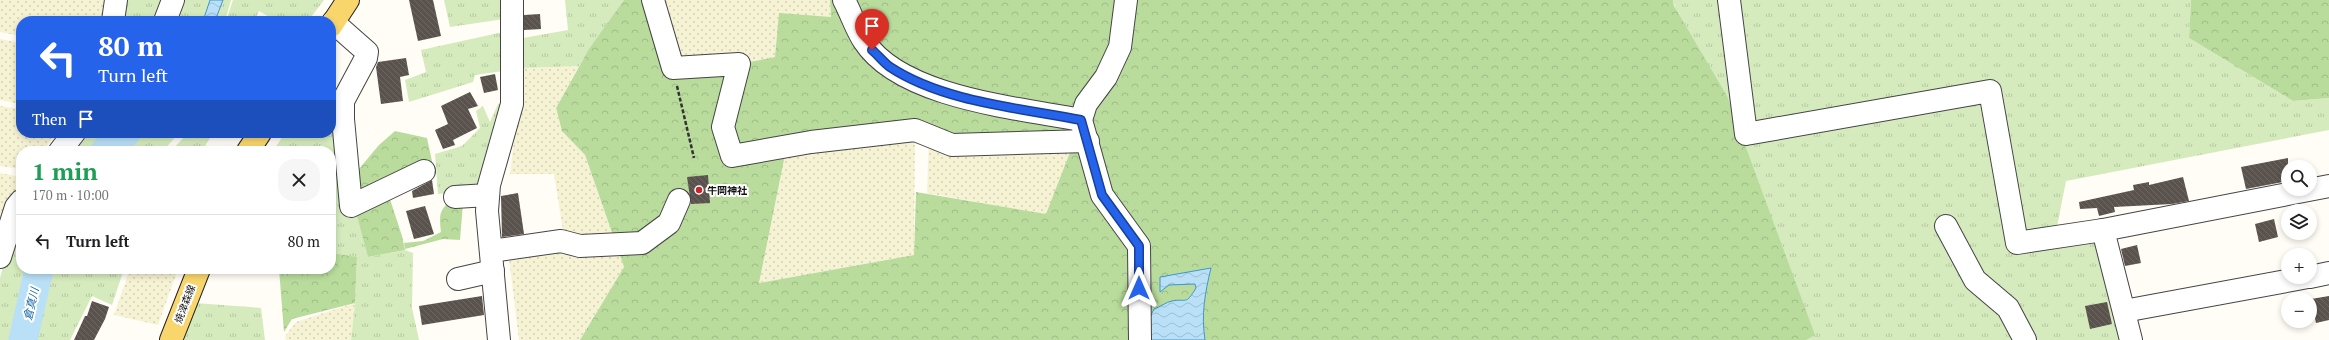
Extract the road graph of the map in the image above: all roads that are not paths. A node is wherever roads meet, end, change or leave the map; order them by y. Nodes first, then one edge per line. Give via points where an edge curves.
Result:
1 (116, 0) edge
2 (173, 0) edge
3 (348, 0) edge
4 (512, 0) edge
5 (652, 0) edge
6 (844, 0) edge
7 (1126, 0) edge
8 (1729, 0) edge
9 (113, 16) edge
10 (167, 16) edge
11 (336, 18) edge
12 (336, 27) edge
13 (1081, 120) junction
14 (70, 138) edge
15 (1088, 141) junction
16 (64, 146) edge
17 (424, 172) dead end
18 (2329, 186) edge
19 (488, 195) junction
20 (454, 197) dead end
21 (679, 200) dead end
22 (16, 207) edge
23 (1946, 226) dead end
24 (2103, 230) junction
25 (0, 257) edge
26 (492, 261) junction
27 (2329, 273) edge
28 (197, 274) edge
29 (2317, 275) edge
30 (458, 279) dead end
31 (2281, 282) edge
32 (2124, 311) junction
33 (171, 340) edge
34 (500, 340) edge
35 (1140, 340) edge
36 (2025, 340) edge
37 (2131, 340) edge

1 - 9 street
2 - 10 street
3 - 11 main road
4 - 19 street via 512,104
5 - 15 street via 673,68 740,64 723,127 732,156 811,142 915,130 952,144
6 - 13 street via 864,42 889,66 920,83 947,93
7 - 13 street via 1120,47 1106,77 1086,104
8 - 24 street via 1746,134 1990,91 2017,243
12 - 17 street via 367,52 343,101 351,206
13 - 15 street
14 - 16 street
15 - 35 street via 1102,195 1139,246
18 - 24 street
19 - 20 street
19 - 26 street
21 - 26 street via 669,223 642,243 580,246 561,241
22 - 25 street
23 - 36 street via 1975,280 2008,308
24 - 32 street
26 - 30 street
26 - 34 street
27 - 29 street
28 - 33 main road, 焼津森線
31 - 32 street
32 - 37 street

